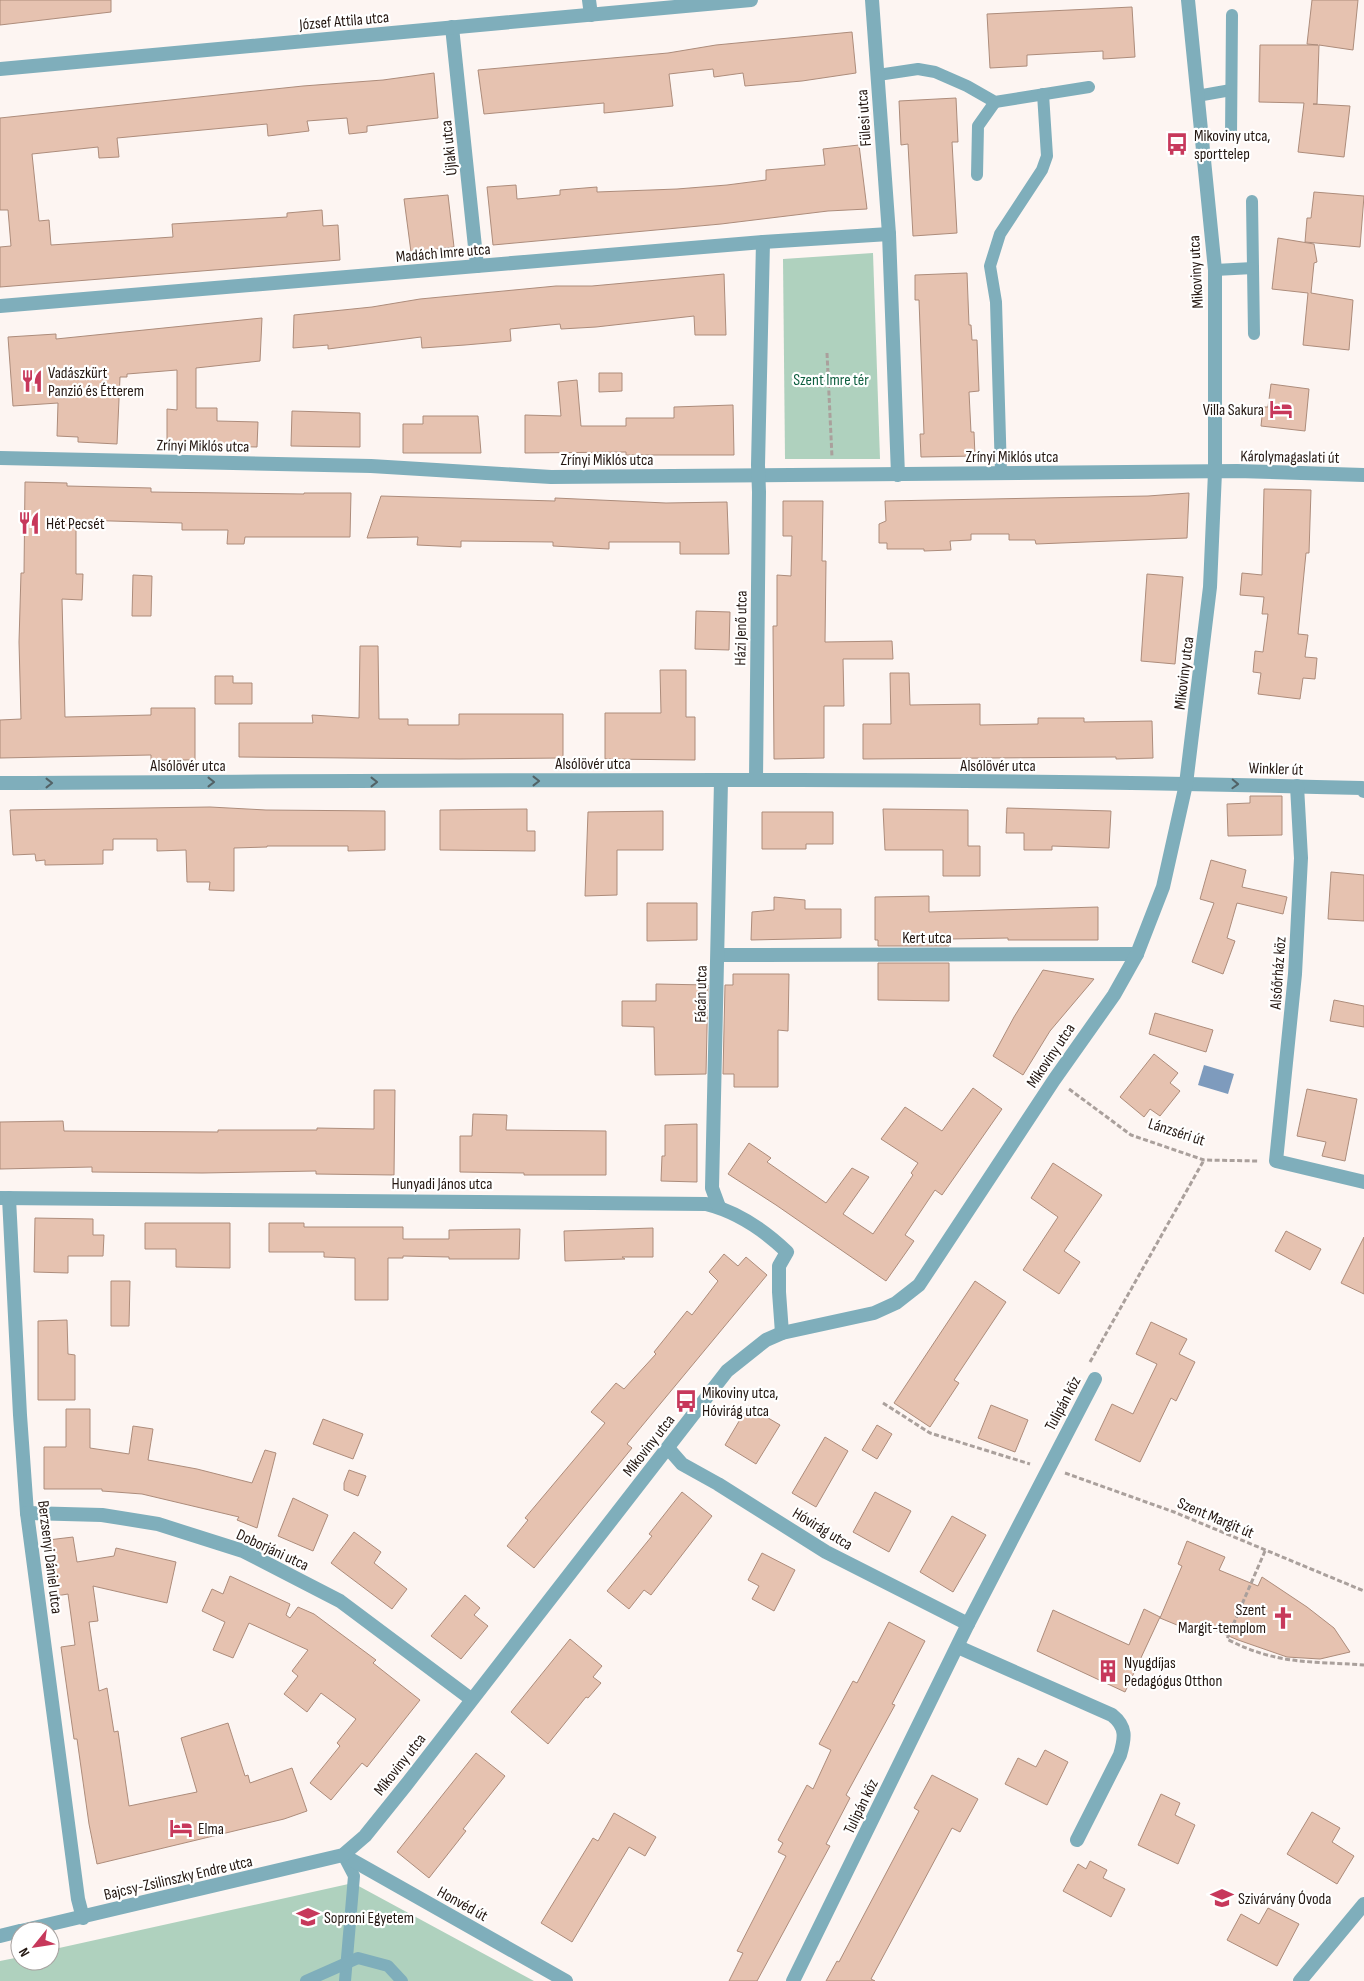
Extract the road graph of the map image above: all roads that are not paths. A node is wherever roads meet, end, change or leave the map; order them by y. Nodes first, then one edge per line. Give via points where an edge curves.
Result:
1 (589, 0) edge
2 (751, 0) edge
3 (872, 0) edge
4 (1188, 0) edge
5 (591, 15) junction
6 (1232, 16) dead end
7 (452, 27) junction
8 (0, 69) edge
9 (878, 75) junction
10 (1089, 88) dead end
11 (1231, 90) junction
12 (1044, 94) junction
13 (1197, 96) junction
14 (995, 102) junction
15 (1231, 137) dead end
16 (977, 176) dead end
17 (1252, 201) dead end
18 (889, 234) junction
19 (763, 242) junction
20 (477, 266) junction
21 (1253, 268) junction
22 (1215, 270) junction
23 (0, 306) edge
24 (1254, 334) dead end
25 (0, 458) edge
26 (1215, 472) junction
27 (1001, 473) junction
28 (758, 475) junction
29 (898, 475) junction
30 (1364, 475) edge
31 (721, 780) junction
32 (756, 780) junction
33 (0, 784) edge
34 (1186, 784) junction
35 (1297, 786) junction
36 (1364, 791) edge
37 (1137, 954) junction
38 (718, 956) junction
39 (1364, 1182) edge
40 (5, 1198) edge
41 (719, 1207) junction
42 (782, 1333) junction
43 (1095, 1379) road end
44 (668, 1448) junction
45 (27, 1513) junction
46 (968, 1624) junction
47 (958, 1647) junction
48 (471, 1699) junction
49 (1077, 1840) dead end
50 (344, 1855) junction
51 (1364, 1904) edge
52 (83, 1918) junction
53 (60, 1923) edge
54 (347, 1964) junction
55 (562, 1980) edge
56 (306, 1981) edge
57 (345, 1981) edge
58 (402, 1981) edge
59 (793, 1981) edge
60 (1300, 1981) edge

1 - 5 street
2 - 5 street, József Attila utca
3 - 9 street, Fülesi utca
4 - 13 street, Mikoviny utca
5 - 7 street, József Attila utca
6 - 11 lane
7 - 8 street, József Attila utca
7 - 20 street, Újlaki utca
9 - 14 lane via 918,69 935,72
9 - 18 street, Fülesi utca
10 - 12 lane
11 - 13 lane
11 - 15 lane
12 - 14 lane
12 - 27 lane via 1047,156 1042,170 1000,234 990,266 996,302
13 - 22 street, Mikoviny utca
14 - 16 lane via 978,126
17 - 21 lane
18 - 19 street, Madách Imre utca
18 - 29 street
19 - 20 street, Madách Imre utca
19 - 28 street
20 - 23 street, Madách Imre utca
21 - 22 lane
21 - 24 lane
22 - 26 street, Mikoviny utca
25 - 28 street, Zrínyi Miklós utca via 370,466 551,476
26 - 27 street, Zrínyi Miklós utca
26 - 30 street, Károlymagaslati út
26 - 34 street, Mikoviny utca via 1210,587
27 - 29 street, Zrínyi Miklós utca
28 - 29 street, Zrínyi Miklós utca
28 - 32 street, Házi Jenő utca
31 - 32 street, Alsólövér utca
33 -> 31 street, Alsólövér utca
31 - 38 street, Fácán utca
32 - 34 street, Alsólövér utca
34 -> 35 street, Winkler út
34 - 37 street, Mikoviny utca via 1163,887
35 - 36 street, Winkler út via 1362,788
35 - 39 street, Alsóőrház köz via 1301,858 1295,974 1276,1161
37 - 38 street, Kert utca
37 - 42 street, Mikoviny utca via 1114,995 919,1285 896,1303 874,1312
38 - 41 street, Fácán utca via 712,1188
40 - 41 street, Hunyadi János utca via 683,1202
40 - 45 street, Berzsenyi Dániel utca
41 - 42 street, Hunyadi János utca via 751,1223 787,1252 779,1266
42 - 44 street, Mikoviny utca via 766,1340 727,1371
43 - 46 street, Tulipán köz
44 - 46 street, Hóvirág utca via 682,1464 826,1552
44 - 48 street, Mikoviny utca
45 - 48 street, Doborjáni utca via 102,1515 158,1524 243,1551 340,1601
45 - 52 street, Berzsenyi Dániel utca
46 - 47 street, Tulipán köz
47 - 49 street via 1120,1722 1124,1742 1120,1755
47 - 59 street, Tulipán köz
48 - 50 street, Mikoviny utca via 365,1836
50 - 52 street, Bajcsy-Zsilinszky Endre utca
50 - 54 lane via 354,1876
50 - 55 street, Honvéd út
51 - 60 street
52 - 53 street, Bajcsy-Zsilinszky Endre utca
54 - 56 lane
54 - 57 lane
54 - 58 lane via 358,1958 388,1966

